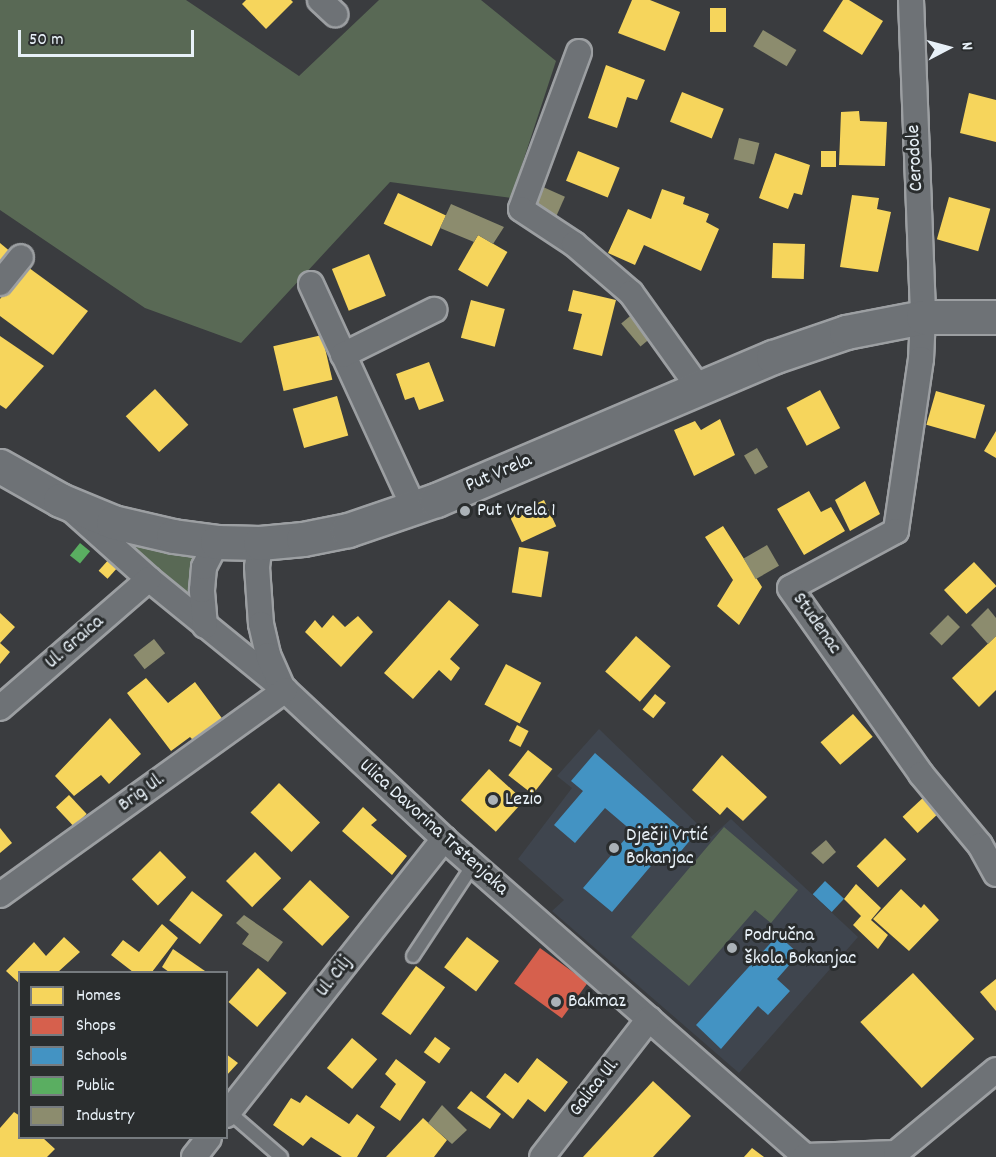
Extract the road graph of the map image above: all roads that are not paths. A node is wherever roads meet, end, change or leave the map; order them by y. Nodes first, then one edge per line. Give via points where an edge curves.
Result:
1 (910, 0) edge
2 (579, 52) dead end
3 (21, 257) dead end
4 (0, 284) edge
5 (311, 284) dead end
6 (434, 310) dead end
7 (923, 317) junction
8 (996, 317) edge
9 (343, 355) junction
10 (699, 388) junction
11 (0, 466) edge
12 (60, 500) junction
13 (414, 508) junction
14 (217, 542) junction
15 (260, 543) junction
16 (148, 579) junction
17 (205, 626) junction
18 (285, 690) junction
19 (0, 708) edge
20 (444, 839) junction
21 (473, 865) junction
22 (996, 874) edge
23 (0, 895) edge
24 (413, 956) dead end
25 (649, 1019) junction
26 (996, 1070) edge
27 (228, 1114) edge
28 (208, 1139) edge
29 (905, 1155) edge
30 (194, 1157) edge
31 (281, 1157) edge
32 (542, 1157) edge
33 (805, 1157) edge

1 - 7 street, Cerodole
2 - 10 street via 521,209 574,244 631,293
3 - 4 street
5 - 9 street
6 - 9 street
7 - 8 main road, Put Vrela
7 - 10 main road, Put Vrela via 846,332
7 - 22 street, Studenac via 921,359 896,531 790,588 921,774 980,845
9 - 13 street
10 - 13 main road, Put Vrela
11 - 12 main road, Put Vrela
12 - 14 main road, Put Vrela via 113,522
12 - 16 street, Ulica Davorina Trstenjaka
13 - 15 main road, Put Vrela via 348,530
14 - 15 main road, Put Vrela
14 - 17 street via 204,567
15 - 18 street via 257,567 261,624 268,655
16 - 17 street, Ulica Davorina Trstenjaka
16 - 19 street, Ul. Graica
17 - 18 street, Ulica Davorina Trstenjaka
18 - 20 street, Ulica Davorina Trstenjaka
18 - 23 street, Brig Ul.
20 - 21 street, Ulica Davorina Trstenjaka
20 - 27 street, Ul. Cilj
21 - 24 lane
21 - 25 street, Ulica Davorina Trstenjaka
25 - 32 street, Galica Ul.
25 - 33 street, Ulica Davorina Trstenjaka
26 - 29 street
27 - 31 lane
28 - 30 street
29 - 33 street

